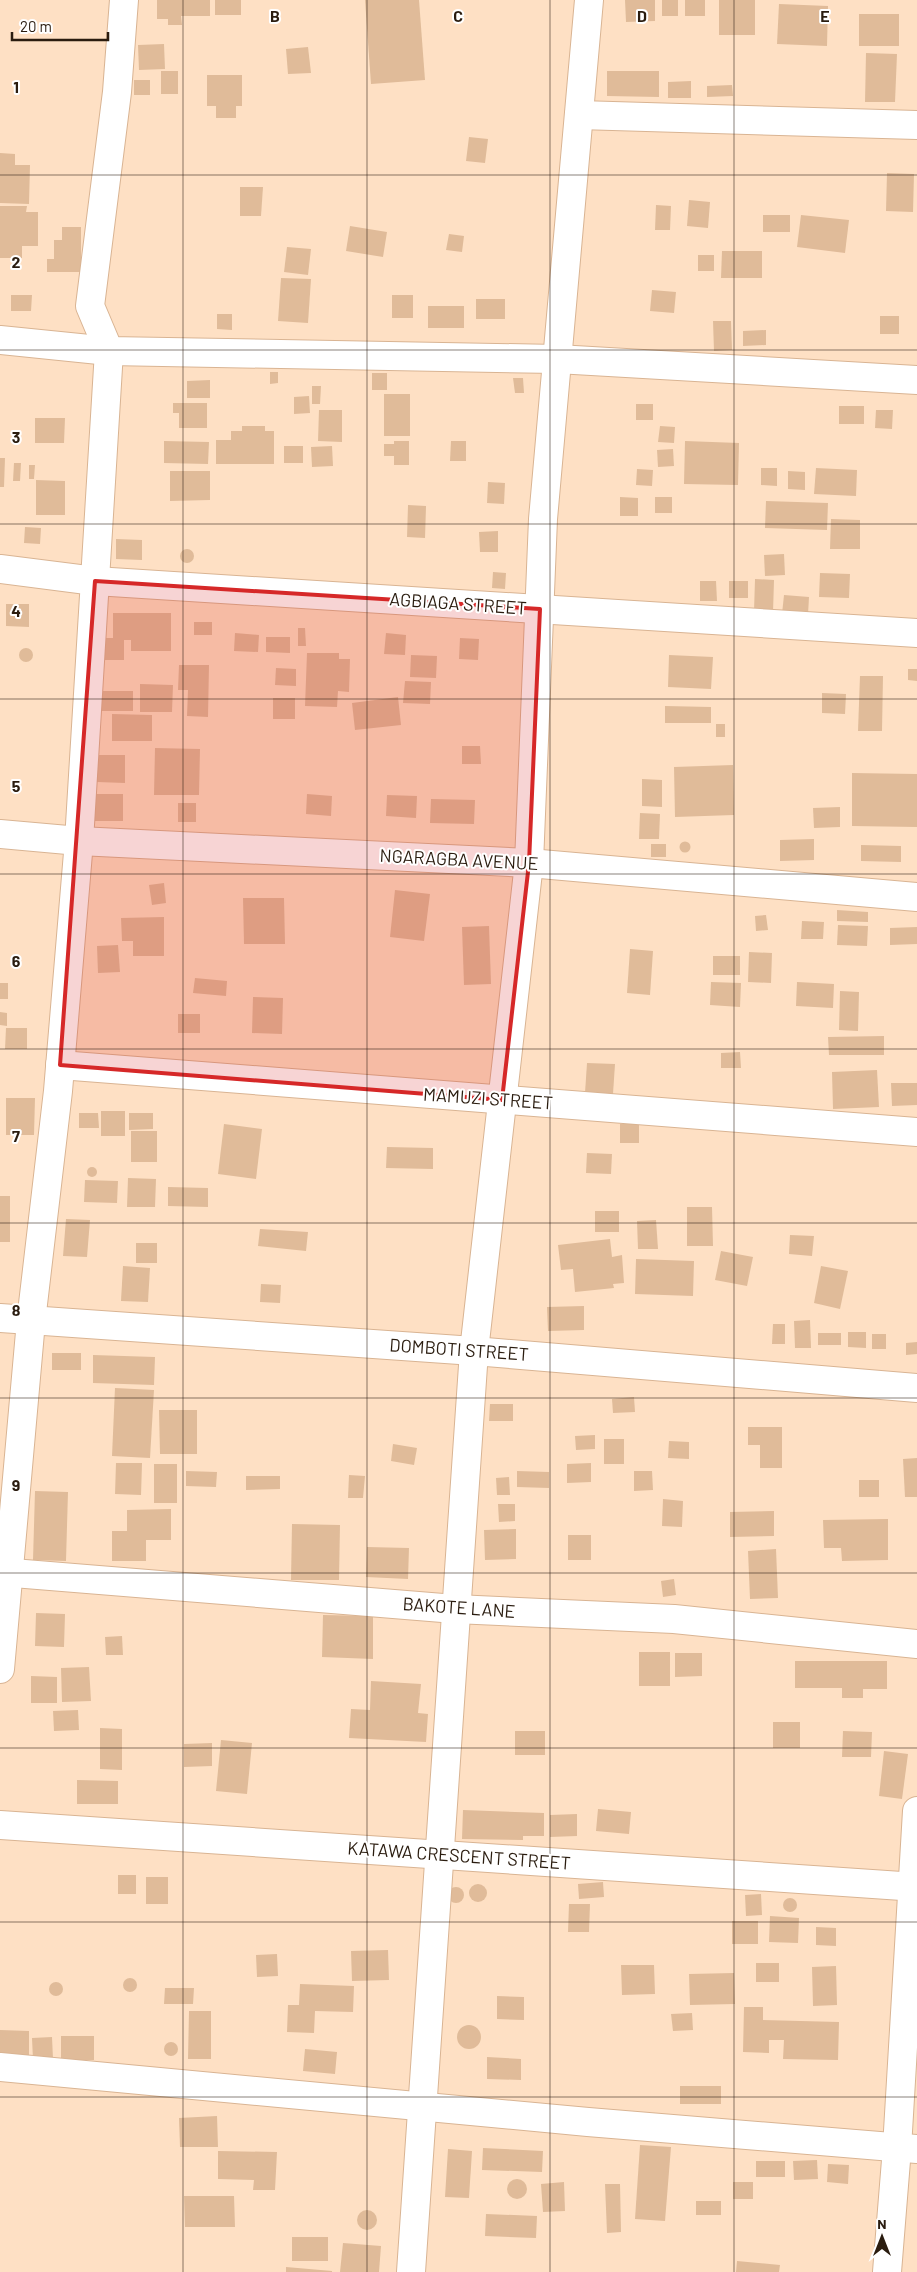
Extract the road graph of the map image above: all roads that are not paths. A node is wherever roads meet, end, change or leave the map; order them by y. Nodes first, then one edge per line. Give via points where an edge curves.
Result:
1 (124, 0) edge
2 (588, 0) edge
3 (578, 115) junction
4 (917, 125) edge
5 (0, 340) edge
6 (109, 350) junction
7 (557, 359) junction
8 (917, 380) edge
9 (0, 569) edge
10 (95, 581) junction
11 (540, 609) junction
12 (917, 633) edge
13 (0, 834) edge
14 (79, 841) junction
15 (530, 863) junction
16 (917, 897) edge
17 (60, 1065) junction
18 (502, 1100) junction
19 (917, 1132) edge
20 (0, 1318) edge
21 (31, 1321) junction
22 (474, 1350) junction
23 (917, 1388) edge
24 (4, 1573) edge
25 (455, 1609) junction
26 (917, 1644) edge
27 (0, 1669) edge
28 (917, 1811) edge
29 (0, 1825) edge
30 (439, 1855) junction
31 (914, 1887) edge
32 (0, 2067) edge
33 (422, 2105) junction
34 (907, 2149) edge
35 (411, 2272) edge
36 (887, 2272) edge

1 - 6 street via 117,92 90,306
2 - 3 street
3 - 4 street
3 - 7 street
5 - 6 street
6 - 7 street
6 - 10 street
7 - 8 street
7 - 11 street via 543,519
9 - 10 street, AGBIAGA STREET
10 - 11 street, AGBIAGA STREET
10 - 14 street
11 - 12 street, AGBIAGA STREET
11 - 15 street
13 - 14 street, NGARAGBA AVENUE
14 - 15 street, NGARAGBA AVENUE
14 - 17 street
15 - 16 street, NGARAGBA AVENUE
15 - 18 street
17 - 18 street, MAMUZI STREET
17 - 21 street
18 - 19 street, MAMUZI STREET
18 - 22 street
20 - 21 street, DOMBOTI STREET
21 - 22 street, DOMBOTI STREET
21 - 24 street
22 - 23 street, DOMBOTI STREET
22 - 25 street
24 - 25 street, BAKOTE LANE
24 - 27 street
25 - 26 street, BAKOTE LANE via 674,1619
25 - 30 street
28 - 31 street
29 - 30 street, KATAWA CRESCENT STREET
30 - 31 street, KATAWA CRESCENT STREET
30 - 33 street
31 - 34 street
32 - 33 street
33 - 34 street
33 - 35 street
34 - 36 street

